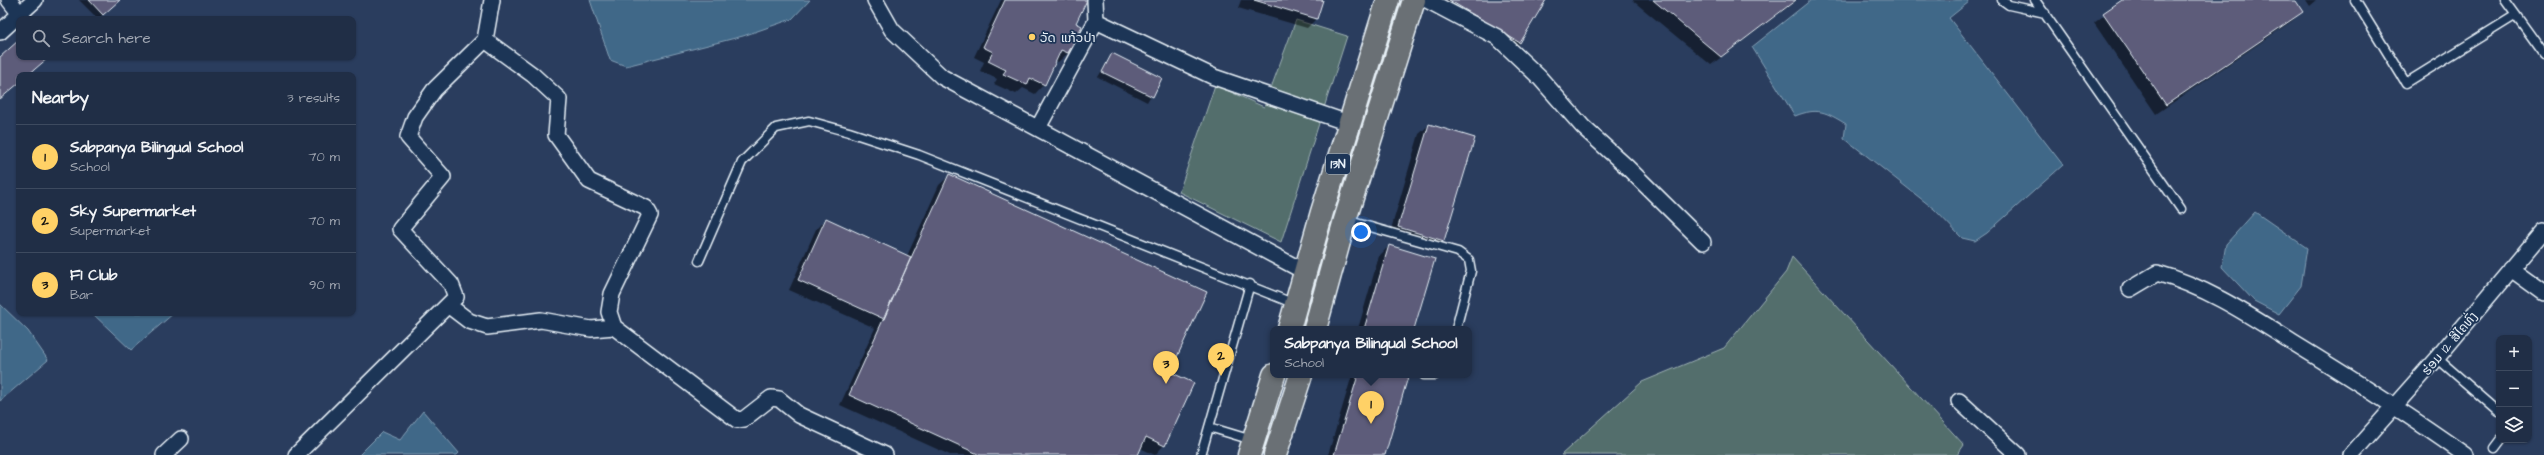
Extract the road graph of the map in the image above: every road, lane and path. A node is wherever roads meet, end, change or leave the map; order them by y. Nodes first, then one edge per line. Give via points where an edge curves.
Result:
1 (9, 0) edge
2 (35, 0) edge
3 (492, 0) edge
4 (875, 0) edge
5 (1095, 0) edge
6 (1388, 0) edge
7 (1414, 0) edge
8 (1427, 0) edge
9 (2002, 0) edge
10 (2035, 0) edge
11 (2355, 0) edge
12 (2505, 0) edge
13 (2044, 13) junction
14 (20, 14) joint
15 (2516, 15) junction
16 (16, 18) edge
17 (1096, 21) junction
18 (0, 32) edge
19 (485, 40) junction
20 (2544, 54) edge
21 (1351, 124) junction
22 (1038, 128) junction
23 (2181, 209) dead end
24 (1345, 220) junction
25 (2544, 230) edge
26 (1703, 242) dead end
27 (699, 261) dead end
28 (2511, 269) junction
29 (1305, 272) junction
30 (1250, 284) junction
31 (2130, 289) dead end
32 (2544, 293) edge
33 (1296, 304) junction
34 (448, 305) junction
35 (1290, 326) edge
36 (1316, 326) edge
37 (1457, 326) edge
38 (614, 328) junction
39 (2437, 358) junction
40 (1273, 378) edge
41 (1300, 378) edge
42 (1959, 401) dead end
43 (2396, 406) junction
44 (2496, 409) edge
45 (1209, 427) junction
46 (181, 439) dead end
47 (2499, 443) edge
48 (1252, 448) edge
49 (2495, 448) dead end
50 (1279, 452) edge
51 (164, 455) edge
52 (296, 455) edge
53 (885, 455) edge
54 (1201, 455) edge
55 (2018, 455) edge
56 (2351, 455) edge
57 (2465, 455) edge

1 - 14 street
2 - 14 street
3 - 19 street
4 - 22 street via 892,30 942,77
5 - 17 street
6 - 21 highway, 13N
7 - 24 highway, 13N
8 - 26 street via 1497,37 1539,77 1583,128 1627,167
9 - 13 lane via 2009,5
10 - 13 lane
11 - 15 lane via 2406,83
12 - 15 lane
13 - 23 lane
15 - 20 lane
16 - 18 street
17 - 21 street via 1214,77
17 - 22 street
19 - 34 street via 434,90 416,117 408,137 443,177 400,229 451,284 456,297
19 - 38 street via 533,75 559,100 556,135 589,181 646,208 650,215 612,294 609,312
21 - 29 highway, 13N
22 - 29 street
24 - 36 highway, 13N
24 - 37 lane via 1458,252 1469,260 1471,271
25 - 28 street, ຮ່ອມ 12 ສີໄຄທົ່ງ
27 - 30 lane via 742,162 776,128 809,121 919,155
28 - 32 street
28 - 39 street, ຮ່ອມ 12 ສີໄຄທົ່ງ
29 - 33 highway, 13N
30 - 33 lane
30 - 45 lane
31 - 43 street via 2157,273 2198,287 2221,298
33 - 35 highway, 13N
34 - 38 street via 469,321 487,327 541,320 591,329
34 - 52 street
38 - 53 street via 737,420 744,419 771,398 779,399 799,415
39 - 43 street, ຮ່ອມ 12 ສີໄຄທົ່ງ
39 - 44 lane
40 - 48 highway
41 - 50 highway
42 - 55 street
43 - 56 street, ຮ່ອມ 12 ສີໄຄທົ່ງ
43 - 57 street
45 - 48 lane
45 - 54 lane
46 - 51 street
47 - 49 lane

